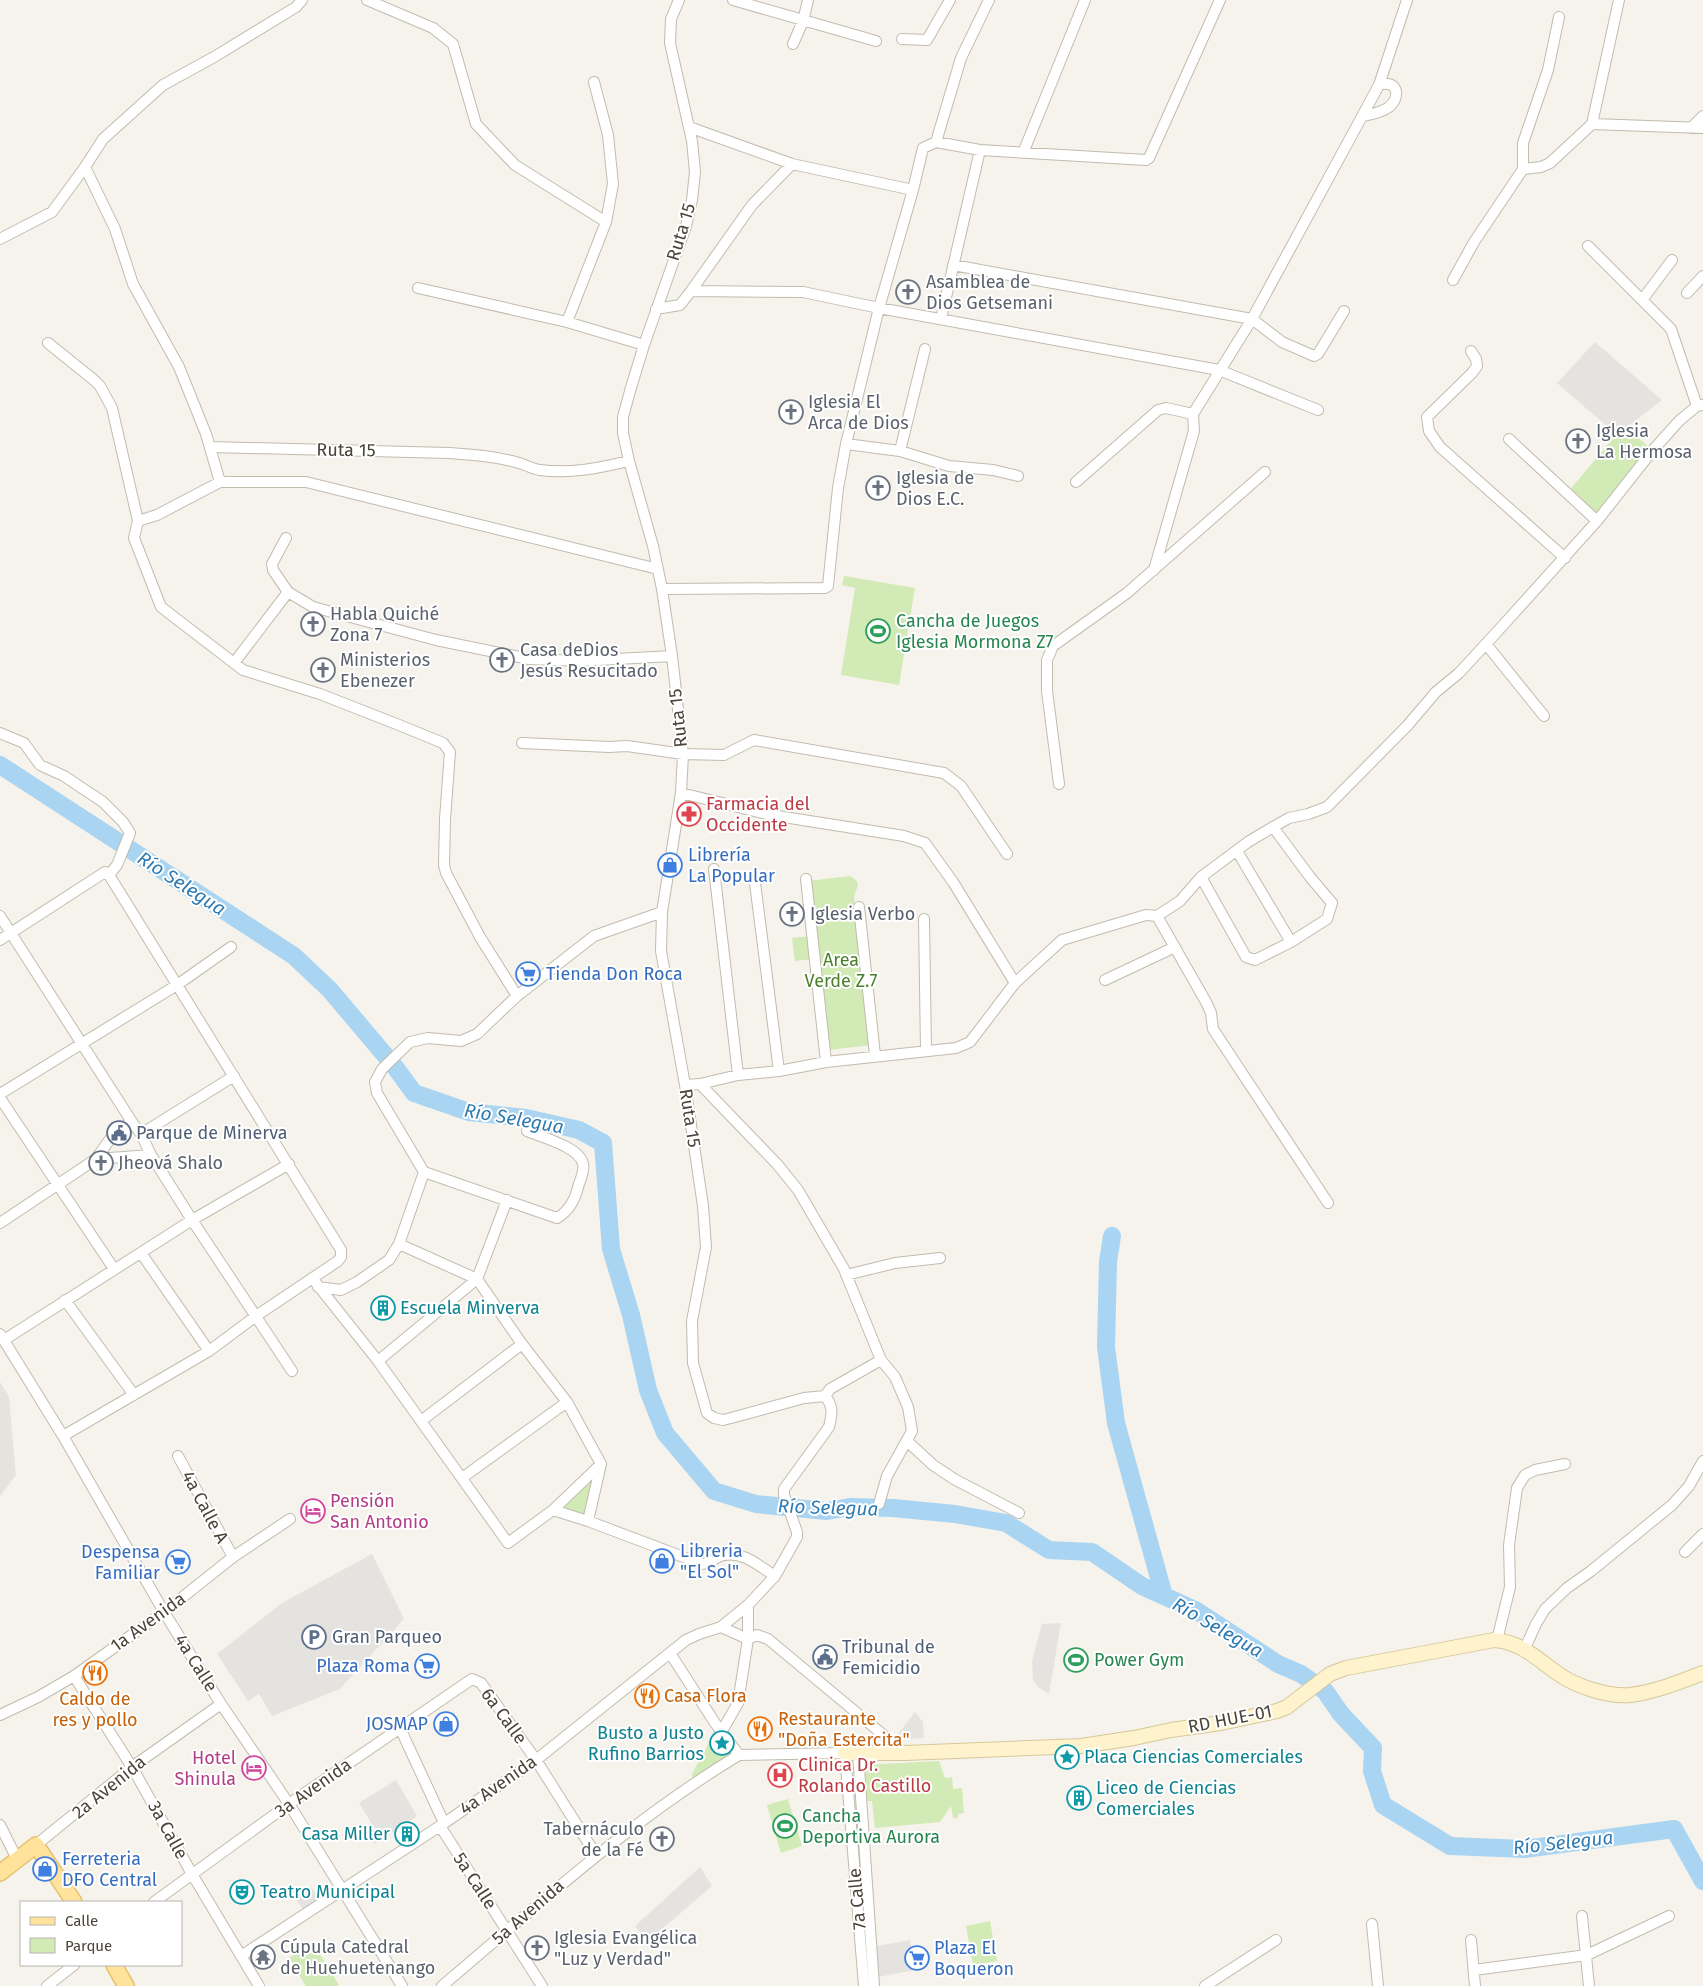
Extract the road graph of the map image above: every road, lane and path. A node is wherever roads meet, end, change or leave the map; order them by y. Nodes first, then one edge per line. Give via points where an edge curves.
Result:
1 (302, 0) edge
2 (367, 0) edge
3 (679, 0) edge
4 (733, 0) edge
5 (808, 0) edge
6 (950, 0) edge
7 (989, 0) edge
8 (1085, 0) edge
9 (1220, 0) edge
10 (1407, 0) edge
11 (1620, 0) edge
12 (1559, 17) dead end
13 (804, 21) junction
14 (902, 39) dead end
15 (876, 42) dead end
16 (794, 44) dead end
17 (594, 82) dead end
18 (1379, 85) junction
19 (1363, 116) junction
20 (1703, 116) edge
21 (1592, 124) junction
22 (689, 127) junction
23 (1691, 128) junction
24 (1703, 128) edge
25 (936, 142) junction
26 (980, 150) junction
27 (1023, 153) junction
28 (792, 164) junction
29 (85, 167) junction
30 (1523, 169) junction
31 (913, 190) junction
32 (606, 222) junction
33 (0, 239) edge
34 (1588, 246) dead end
35 (1672, 260) dead end
36 (953, 265) junction
37 (1703, 276) edge
38 (1453, 280) dead end
39 (418, 288) dead end
40 (691, 291) junction
41 (1687, 293) dead end
42 (1642, 300) junction
43 (879, 308) junction
44 (656, 309) junction
45 (1344, 311) dead end
46 (941, 319) junction
47 (1252, 319) junction
48 (567, 322) junction
49 (48, 343) dead end
50 (644, 345) junction
51 (925, 348) dead end
52 (1470, 351) dead end
53 (1219, 370) junction
54 (1700, 406) edge
55 (1318, 410) dead end
56 (1192, 414) junction
57 (1509, 440) dead end
58 (846, 444) junction
59 (210, 447) junction
60 (900, 451) junction
61 (629, 461) junction
62 (1265, 472) dead end
63 (1018, 476) dead end
64 (220, 482) junction
65 (1076, 482) dead end
66 (138, 521) junction
67 (1597, 521) junction
68 (286, 538) dead end
69 (1565, 558) junction
70 (658, 569) junction
71 (1154, 570) junction
72 (662, 589) junction
73 (288, 592) junction
74 (1486, 644) junction
75 (672, 656) junction
76 (234, 663) junction
77 (1544, 716) dead end
78 (0, 733) edge
79 (522, 743) dead end
80 (683, 754) junction
81 (1059, 784) dead end
82 (681, 793) junction
83 (1273, 827) junction
84 (1237, 851) junction
85 (1008, 854) dead end
86 (714, 869) dead end
87 (110, 875) junction
88 (1201, 877) junction
89 (806, 879) dead end
90 (755, 883) dead end
91 (859, 907) dead end
92 (662, 912) junction
93 (0, 916) edge
94 (1157, 916) junction
95 (924, 919) dead end
96 (10, 934) junction
97 (0, 940) edge
98 (1291, 942) junction
99 (232, 947) dead end
100 (1175, 947) junction
101 (1105, 980) dead end
102 (1015, 983) junction
103 (177, 985) junction
104 (517, 996) junction
105 (81, 1043) junction
106 (926, 1051) junction
107 (875, 1055) junction
108 (826, 1062) junction
109 (779, 1071) junction
110 (738, 1075) junction
111 (234, 1076) junction
112 (700, 1084) junction
113 (685, 1085) junction
114 (0, 1094) edge
115 (0, 1098) edge
116 (132, 1122) junction
117 (527, 1131) dead end
118 (141, 1134) junction
119 (151, 1155) junction
120 (96, 1159) junction
121 (289, 1164) junction
122 (424, 1172) junction
123 (58, 1185) junction
124 (507, 1200) junction
125 (1328, 1202) dead end
126 (192, 1220) junction
127 (0, 1222) edge
128 (399, 1244) junction
129 (141, 1253) junction
130 (940, 1258) dead end
131 (114, 1269) junction
132 (846, 1275) junction
133 (312, 1278) junction
134 (477, 1279) junction
135 (318, 1287) junction
136 (65, 1300) junction
137 (256, 1316) junction
138 (2, 1337) edge
139 (522, 1344) junction
140 (209, 1351) junction
141 (378, 1360) junction
142 (881, 1360) junction
143 (292, 1371) dead end
144 (134, 1395) junction
145 (825, 1396) junction
146 (567, 1402) junction
147 (421, 1421) junction
148 (63, 1436) junction
149 (908, 1441) junction
150 (178, 1456) dead end
151 (1703, 1461) edge
152 (601, 1464) junction
153 (1564, 1464) dead end
154 (462, 1478) junction
155 (879, 1504) dead end
156 (553, 1510) junction
157 (1019, 1513) dead end
158 (290, 1519) dead end
159 (588, 1521) junction
160 (1703, 1534) edge
161 (1685, 1552) dead end
162 (232, 1557) junction
163 (775, 1576) junction
164 (748, 1605) junction
165 (164, 1612) junction
166 (721, 1626) junction
167 (748, 1639) junction
168 (1496, 1640) junction
169 (1525, 1648) junction
170 (670, 1653) junction
171 (1703, 1673) edge
172 (74, 1676) junction
173 (475, 1679) joint
174 (221, 1704) junction
175 (0, 1715) edge
176 (400, 1728) junction
177 (722, 1731) junction
178 (851, 1753) junction
179 (904, 1753) junction
180 (739, 1755) junction
181 (536, 1760) junction
182 (132, 1767) junction
183 (288, 1804) junction
184 (442, 1824) junction
185 (0, 1825) edge
186 (36, 1846) junction
187 (596, 1855) junction
188 (17, 1859) junction
189 (0, 1873) edge
190 (192, 1874) junction
191 (343, 1890) junction
192 (73, 1901) edge
193 (155, 1901) edge
194 (1582, 1916) dead end
195 (1668, 1916) dead end
196 (1372, 1924) dead end
197 (507, 1931) junction
198 (1276, 1940) dead end
199 (1471, 1940) dead end
200 (1587, 1955) junction
201 (241, 1956) junction
202 (73, 1966) edge
203 (115, 1966) edge
204 (1474, 1970) junction
205 (47, 1986) edge
206 (126, 1986) edge
207 (258, 1986) edge
208 (402, 1986) edge
209 (442, 1986) edge
210 (542, 1986) edge
211 (864, 1986) edge
212 (874, 1986) edge
213 (1205, 1986) edge
214 (1378, 1986) edge
215 (1475, 1986) edge
216 (1589, 1986) edge

1 - 29 street via 280,17 164,86 103,139
2 - 32 street via 433,28 452,44 476,124 515,165
3 - 22 street, Ruta 15 via 671,19 670,43
4 - 13 street
5 - 13 street
6 - 14 street via 928,40
7 - 25 street via 961,58
8 - 27 street
9 - 27 street via 1150,158 1143,161
10 - 18 street
11 - 21 street
12 - 30 street via 1548,70 1523,143
13 - 15 street
13 - 16 street
17 - 32 street via 608,135 613,184
18 - 19 street
18 - 19 street via 1388,82 1393,85 1396,97 1380,112
19 - 47 street
20 - 23 street
21 - 23 street
21 - 30 street via 1550,163
22 - 28 street
22 - 44 street, Ruta 15 via 695,172 692,200
23 - 24 street
25 - 26 street
25 - 31 street via 923,148
26 - 27 street
26 - 36 street
28 - 31 street
28 - 40 street via 752,205
29 - 33 street via 52,212
29 - 59 street via 115,229 133,284 179,367
30 - 38 street via 1474,242
31 - 43 street
32 - 48 street
34 - 42 street
35 - 42 street
36 - 46 street
36 - 47 street
37 - 41 street
39 - 48 street
40 - 43 street via 803,292
40 - 44 street via 680,305
42 - 54 street via 1671,329
43 - 46 street
43 - 58 street
44 - 50 street, Ruta 15
45 - 47 street via 1314,356 1282,342
46 - 53 street
47 - 53 street
48 - 50 street
49 - 66 street via 100,386 112,408
50 - 61 street, Ruta 15 via 623,417
51 - 60 street
52 - 69 street via 1477,366 1427,417 1428,431 1440,447
53 - 55 street
53 - 56 street
54 - 67 street via 1679,421 1653,450
56 - 65 street via 1166,408 1158,410
56 - 71 street via 1194,431
57 - 67 street
58 - 60 street
58 - 72 street via 828,586
59 - 61 street, Ruta 15 via 449,453 484,456 555,471 586,471
59 - 64 street
60 - 63 street via 949,466
61 - 70 street, Ruta 15
62 - 71 street
64 - 66 street
64 - 70 street via 306,482
66 - 76 street via 134,538 161,607
67 - 69 street
68 - 73 street via 272,564 274,574
69 - 74 street
70 - 72 street, Ruta 15
71 - 81 street via 1049,652 1047,691
72 - 75 street, Ruta 15
73 - 75 street via 313,607 345,617 529,659
73 - 76 street
74 - 77 street
74 - 83 street via 1327,807 1290,818
75 - 80 street, Ruta 15
76 - 104 street via 243,670 320,694 443,743 450,752 445,819 446,873 480,937
78 - 87 street via 24,743 40,765 64,776 103,802 123,822 130,833
79 - 80 street via 627,746
80 - 82 street, Ruta 15
80 - 85 street via 724,755 754,740 944,773 961,786
82 - 92 street, Ruta 15
82 - 102 street via 772,815 904,836 925,843
83 - 84 street
83 - 98 street via 1332,903 1327,919
84 - 88 street
84 - 98 street
86 - 110 street
87 - 96 street via 105,872
87 - 103 street
88 - 94 street via 1180,901
88 - 98 street via 1246,957 1255,960
89 - 108 street
90 - 109 street
91 - 107 street
92 - 104 street via 594,936
92 - 113 street, Ruta 15 via 662,951
93 - 96 street
94 - 100 street
94 - 102 street via 1146,915 1062,940
95 - 106 street
96 - 97 street
96 - 105 street
99 - 103 street
100 - 101 street
100 - 125 street via 1206,1002 1213,1029
102 - 106 street via 970,1042 956,1048
103 - 105 street
103 - 111 street
104 - 122 street via 477,1034 461,1041 428,1038 410,1042 382,1069 375,1082 377,1093
105 - 114 street
105 - 116 street
106 - 107 street
107 - 108 street
108 - 109 street
109 - 110 street
110 - 112 street
111 - 118 street
111 - 121 street
112 - 113 street
112 - 132 street via 798,1190
113 - 145 street, Ruta 15 via 706,1247 692,1321 693,1363 707,1412 723,1420 804,1398
115 - 123 street
116 - 118 street
116 - 120 street via 115,1132
117 - 124 street via 576,1153 583,1163 583,1172 575,1198 557,1218
118 - 119 street
119 - 120 street
119 - 126 street
120 - 123 street
121 - 126 street
121 - 133 street via 341,1250 342,1257 338,1261
122 - 124 street
122 - 128 street
123 - 127 street
123 - 131 street
124 - 134 street
126 - 129 street
126 - 137 street
128 - 134 street
128 - 135 street via 389,1260 357,1282 341,1290
129 - 131 street
129 - 140 street
130 - 132 street via 895,1263
131 - 136 street
132 - 142 street
133 - 135 street
133 - 137 street
134 - 139 street
134 - 141 street
135 - 141 street
136 - 138 street
136 - 144 street
137 - 140 street
137 - 143 street
138 - 148 street, 4a Calle
139 - 146 street
139 - 147 street
140 - 144 street
141 - 147 street
142 - 145 street via 830,1389
142 - 149 street via 895,1377 908,1407 912,1431
144 - 148 street
145 - 163 street via 832,1404 829,1427 784,1489 797,1537
146 - 152 street
146 - 154 street
147 - 154 street
148 - 165 street, 4a Calle
149 - 155 street via 887,1476
149 - 157 street via 933,1465 954,1479
150 - 162 street, 4a Calle A
151 - 169 street via 1689,1486 1672,1505 1567,1588 1546,1609
152 - 156 street
152 - 159 street
153 - 168 street via 1525,1475 1516,1488 1509,1545 1510,1587
154 - 156 street via 508,1543
156 - 159 street
158 - 162 street, 1a Avenida
159 - 163 street via 702,1564 724,1556 743,1556
160 - 161 street
162 - 165 street, 1a Avenida
163 - 164 street
164 - 166 street, 4a Avenida
164 - 167 street
165 - 172 street, 1a Avenida
165 - 174 street, 4a Calle
166 - 167 street
166 - 170 street, 4a Avenida via 686,1640
167 - 177 street via 738,1702
167 - 179 street via 757,1635 768,1639
168 - 169 street, RD HUE-01
168 - 179 street, RD HUE-01 via 1346,1668 1330,1674 1277,1711 1221,1723 1081,1746
169 - 171 street, RD HUE-01 via 1562,1676 1609,1693 1643,1693
170 - 177 street
170 - 181 street, 4a Avenida
172 - 175 street, 1a Avenida
172 - 182 street, 3a Calle
173 - 176 street, 3a Avenida
173 - 181 street, 6a Calle via 481,1682
174 - 182 street, 2a Avenida
174 - 183 street, 4a Calle
176 - 183 street, 3a Avenida
176 - 184 street, 5a Calle
177 - 180 street
178 - 179 street, RD HUE-01
178 - 180 street
178 - 211 street, 7a Calle
178 - 212 street, 7a Calle
180 - 187 street, 5a Avenida via 692,1784
181 - 184 street, 4a Avenida
181 - 187 street, 6a Calle
182 - 186 street, 2a Avenida
182 - 190 street, 3a Calle
183 - 190 street, 3a Avenida
183 - 191 street, 4a Calle
184 - 191 street, 4a Avenida
184 - 197 street, 5a Calle
185 - 188 street
186 - 188 main road, 2a Avenida
186 - 192 main road
187 - 197 street, 5a Avenida
188 - 189 main road, 2a Avenida
190 - 193 street, 3a Avenida
190 - 201 street, 3a Calle
191 - 201 street, 4a Avenida
191 - 208 street, 4a Calle
194 - 200 street
195 - 200 street
196 - 214 street
197 - 209 street, 5a Avenida
197 - 210 street, 5a Calle
198 - 213 street
199 - 204 street
200 - 204 street
200 - 216 street
201 - 207 street, 3a Calle
202 - 205 street
203 - 206 main road
204 - 215 street

